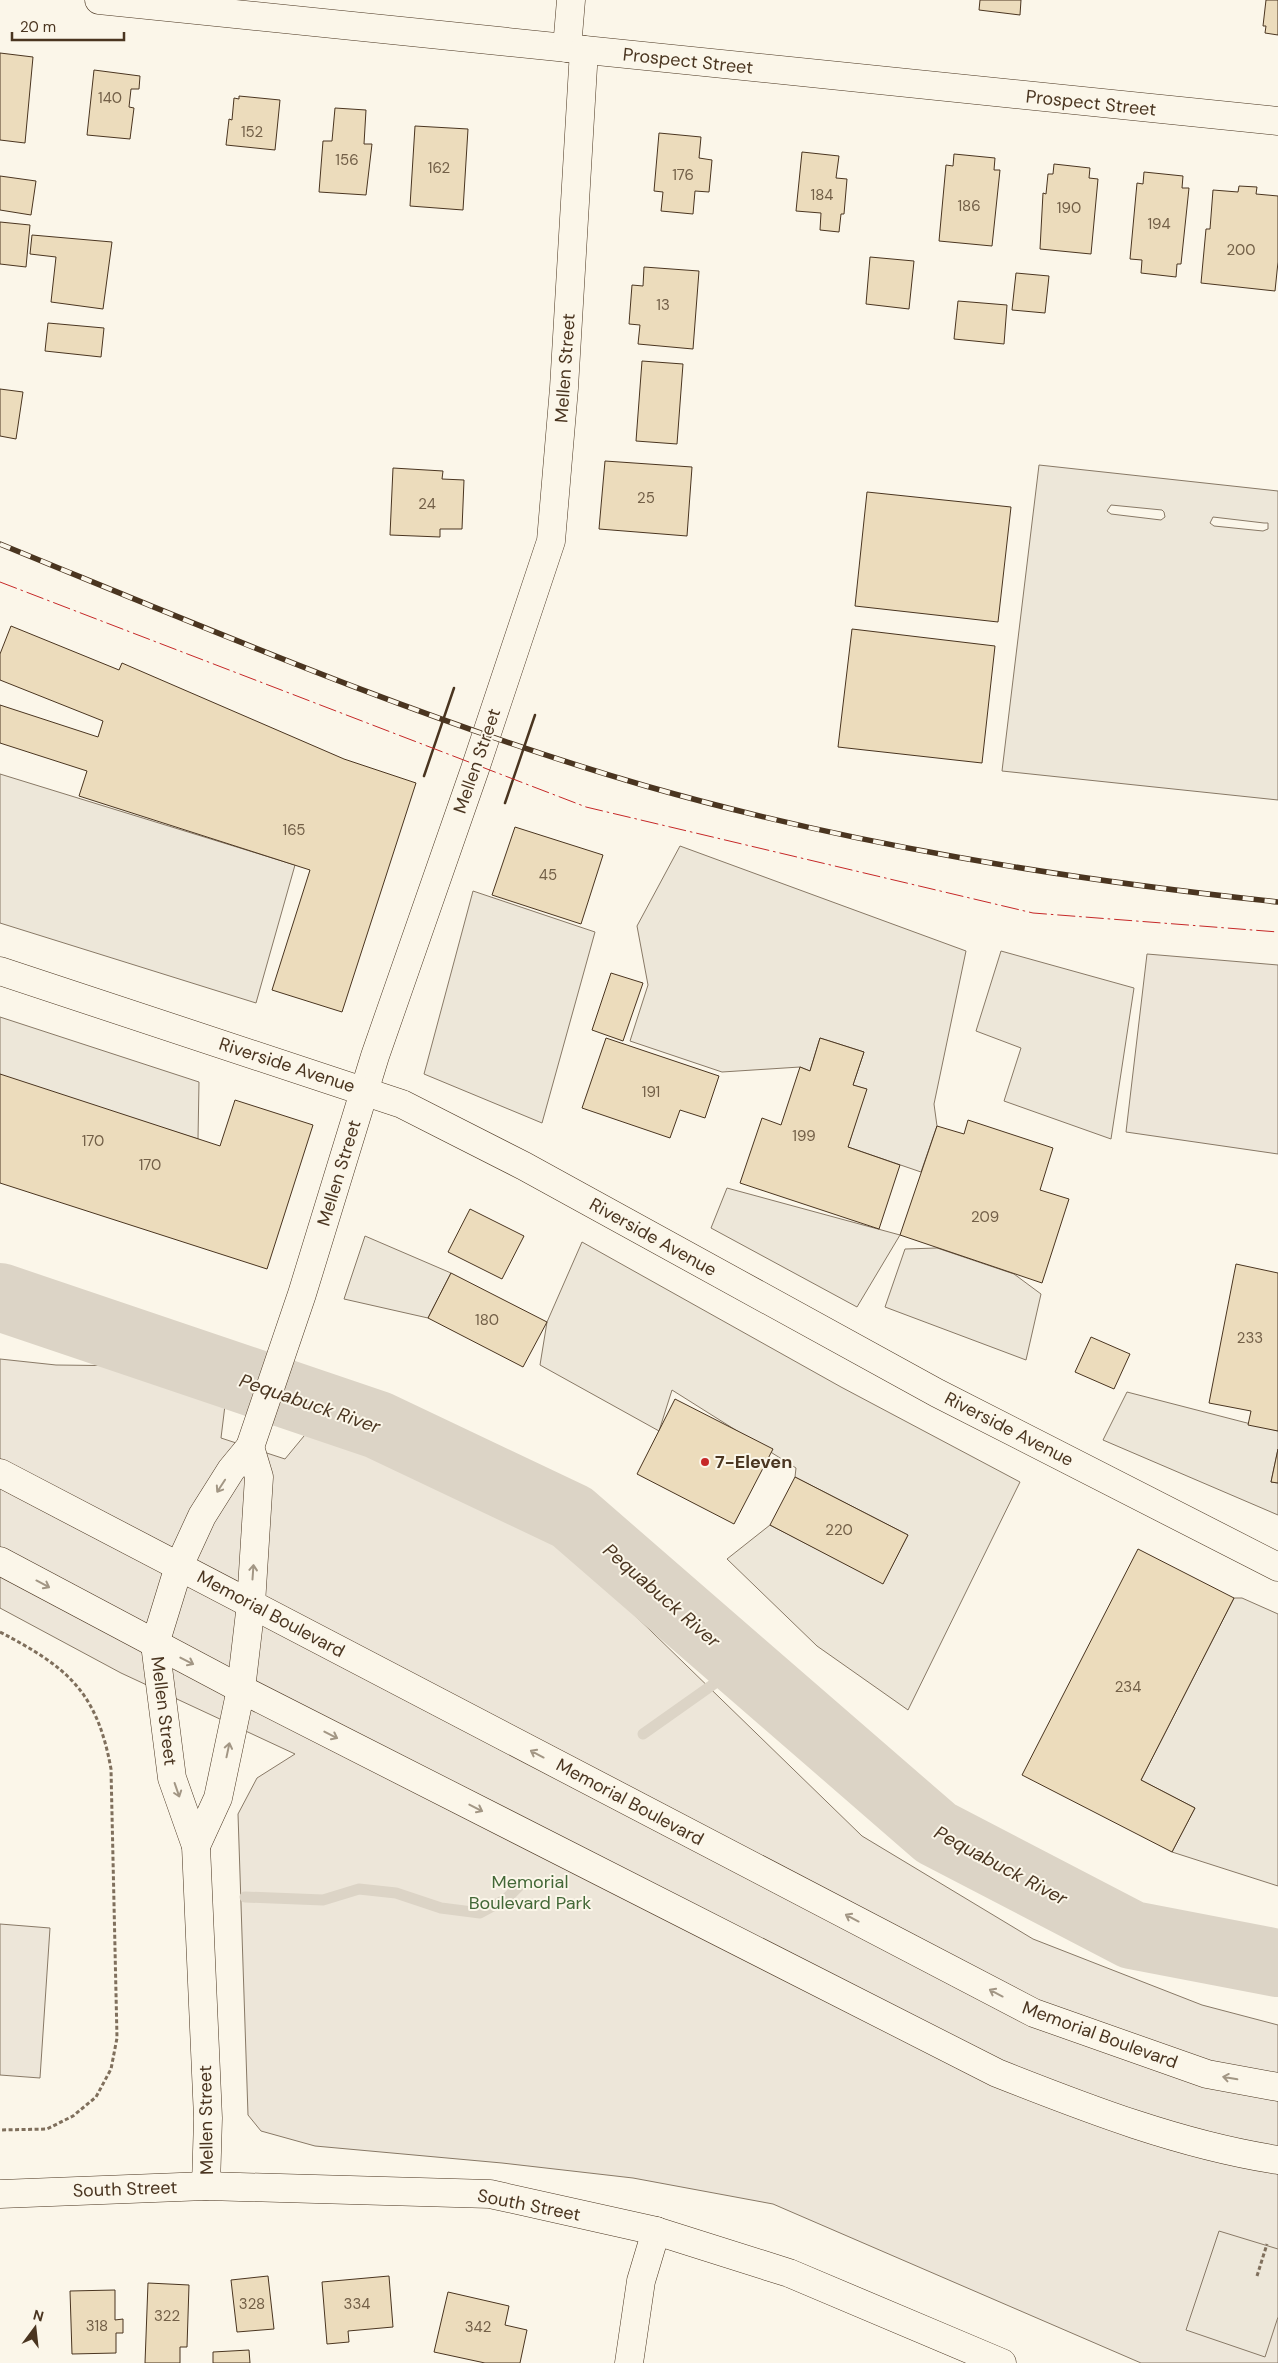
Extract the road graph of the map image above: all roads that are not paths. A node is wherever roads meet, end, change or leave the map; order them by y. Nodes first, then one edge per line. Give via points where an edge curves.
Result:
1 (99, 0) edge
2 (571, 0) edge
3 (576, 49) junction
4 (1278, 121) edge
5 (0, 971) edge
6 (364, 1091) junction
7 (250, 1448) junction
8 (0, 1473) edge
9 (0, 1562) edge
10 (180, 1566) junction
11 (1278, 1566) edge
12 (251, 1604) junction
13 (155, 1644) junction
14 (241, 1689) junction
15 (196, 1846) junction
16 (1278, 2087) edge
17 (1278, 2160) edge
18 (206, 2186) junction
19 (0, 2194) edge
20 (656, 2231) junction
21 (628, 2363) edge
22 (1002, 2363) edge

1 - 3 main road, Prospect Street
2 - 3 main road, Mellen Street
3 - 4 main road, Prospect Street
3 - 6 main road, Mellen Street via 564,388 551,542
5 - 6 main road, Riverside Avenue
6 - 7 main road, Mellen Street via 302,1294
6 - 11 main road, Riverside Avenue via 402,1104 477,1141 937,1393
7 -> 10 main road, Mellen Street via 231,1470 202,1516
12 -> 7 main road, Mellen Street via 259,1477
8 - 10 main road, Memorial Boulevard
9 -> 13 main road
10 - 12 main road, Memorial Boulevard
10 - 13 main road, Mellen Street
12 - 14 main road, Mellen Street
16 -> 12 main road, Memorial Boulevard via 1207,2074 1034,2013
13 -> 14 main road
13 -> 15 main road, Mellen Street via 172,1778
15 -> 14 main road, Mellen Street via 218,1798
14 -> 17 main road via 997,2073 1090,2110 1233,2153
15 - 18 main road, Mellen Street via 208,2118
18 - 19 main road, South Street
18 - 20 main road, South Street via 490,2194
20 - 21 main road via 641,2281
20 - 22 main road, South Street via 789,2273

